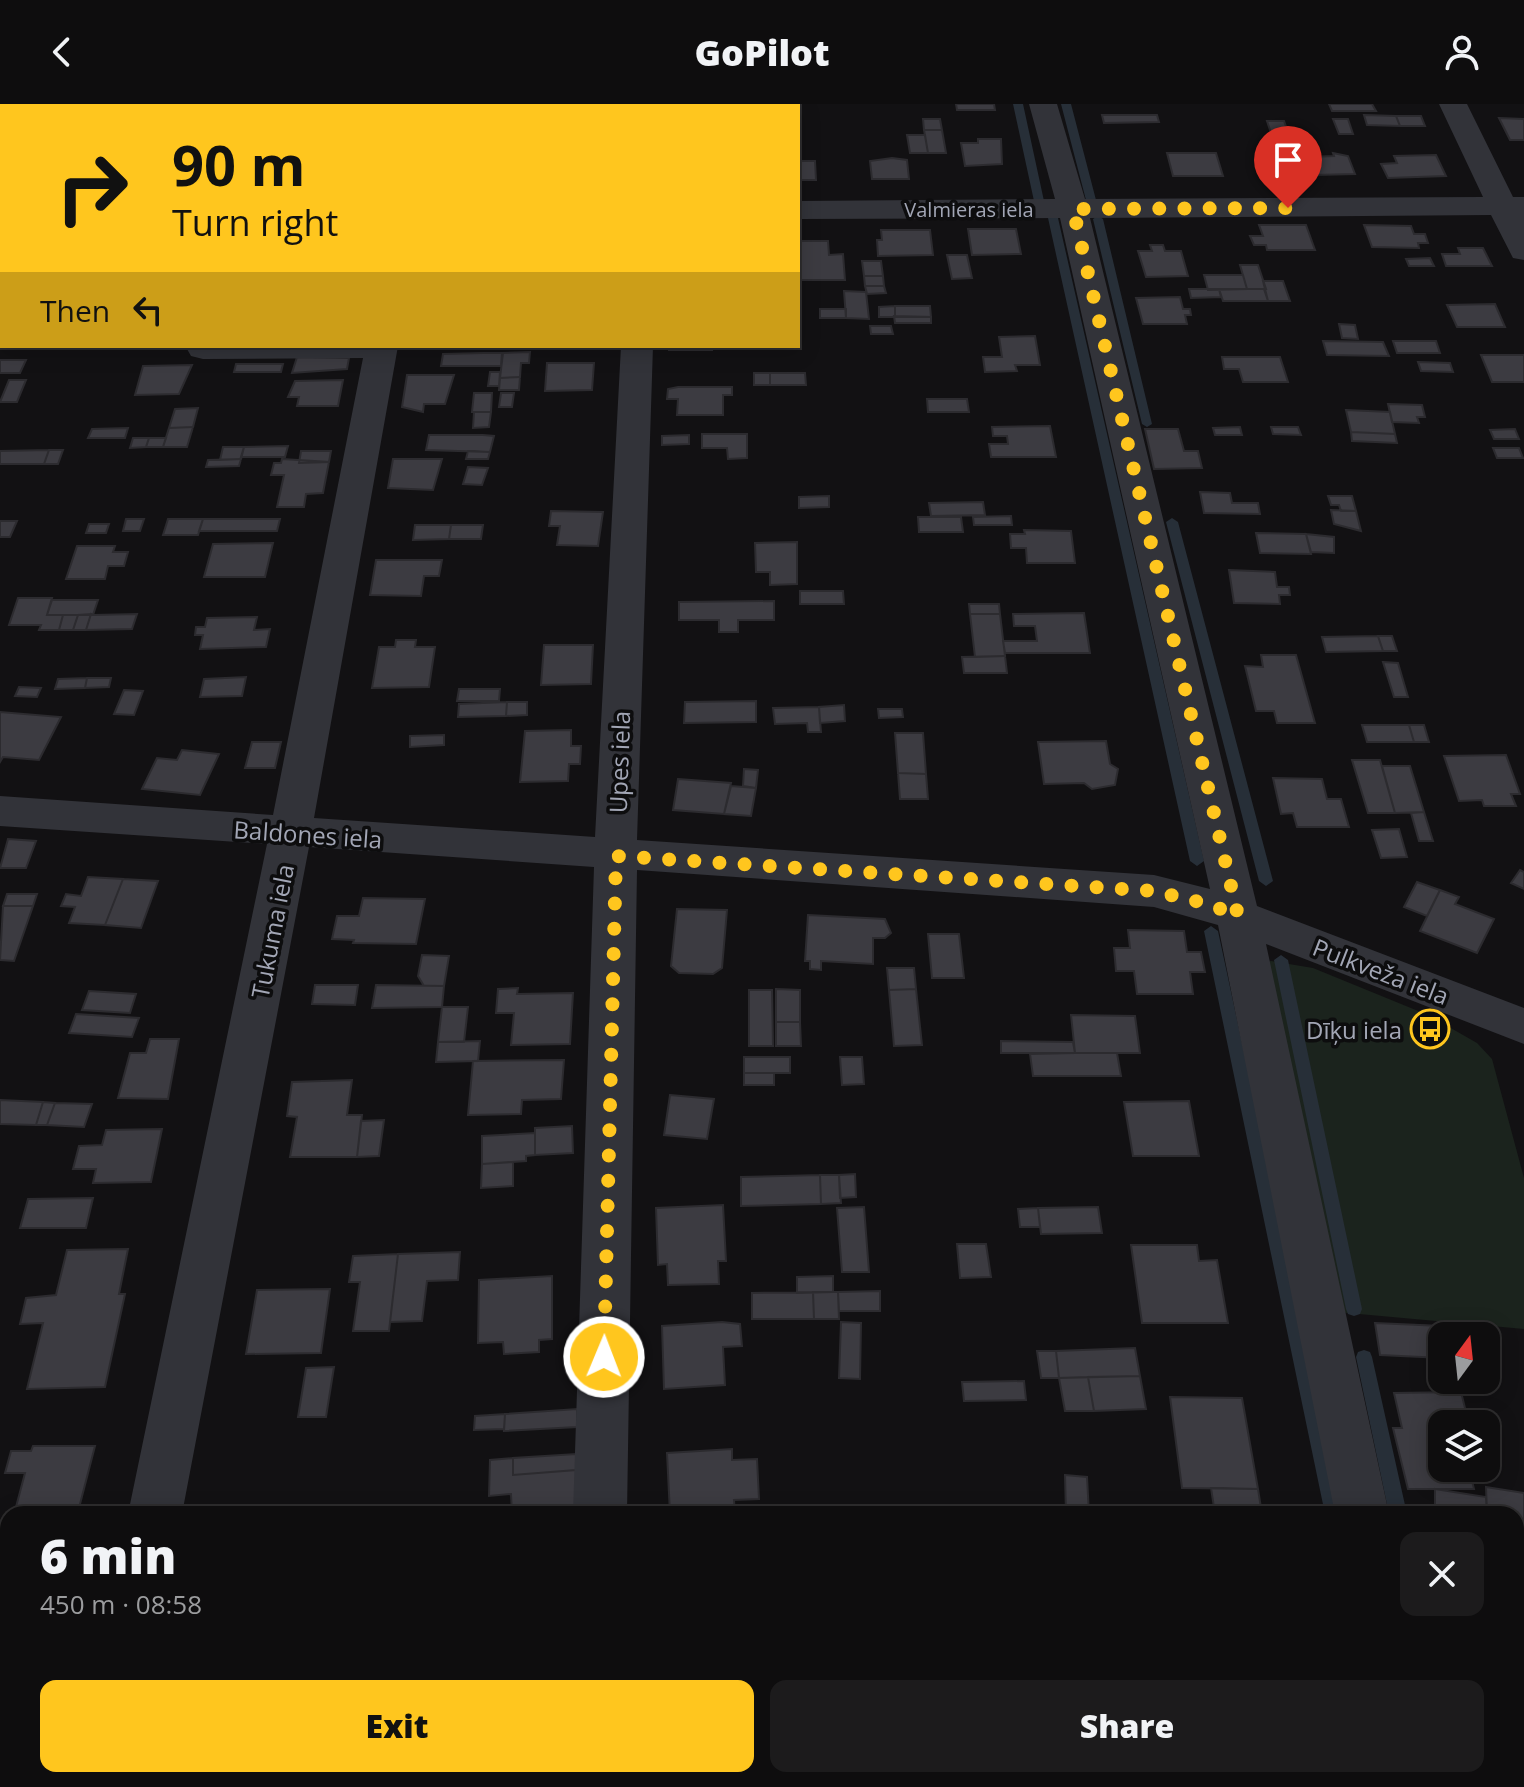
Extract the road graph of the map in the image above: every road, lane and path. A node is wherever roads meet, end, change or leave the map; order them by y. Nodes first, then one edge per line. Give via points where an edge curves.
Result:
1 (1043, 104) edge
2 (1453, 104) edge
3 (1513, 206) edge
4 (1073, 209) junction
5 (800, 210) edge
6 (1524, 251) edge
7 (292, 348) edge
8 (382, 348) edge
9 (637, 348) edge
10 (203, 349) dead end
11 (0, 811) edge
12 (291, 832) junction
13 (616, 856) junction
14 (1238, 916) junction
15 (1524, 1027) edge
16 (157, 1506) edge
17 (600, 1506) edge
18 (1360, 1506) edge

1 - 4 street
2 - 3 street
3 - 4 street, Valmieras iela
3 - 6 street
4 - 5 street, Valmieras iela
4 - 14 street
7 - 10 street
8 - 12 street, Tukuma iela
9 - 13 street, Upes iela
11 - 12 street, Baldones iela
12 - 13 street, Baldones iela
12 - 16 street, Tukuma iela
13 - 14 street, Baldones iela via 1154,891
13 - 17 street, Upes iela
14 - 15 street, Pulkveža iela
14 - 18 street

